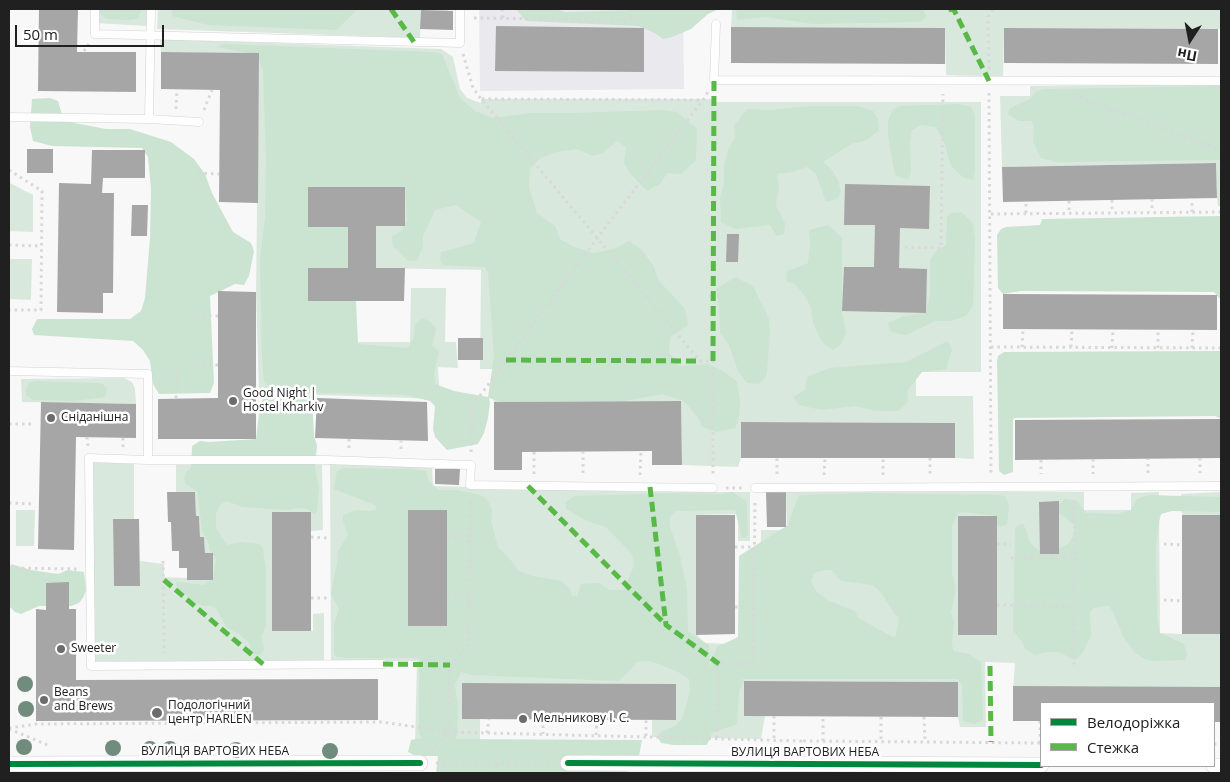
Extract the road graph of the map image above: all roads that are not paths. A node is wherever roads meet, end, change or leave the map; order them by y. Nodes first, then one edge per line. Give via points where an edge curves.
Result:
1 (95, 9) edge
2 (151, 9) edge
3 (460, 9) edge
4 (716, 24) dead end
5 (150, 35) junction
6 (1221, 81) edge
7 (9, 117) edge
8 (148, 119) junction
9 (199, 122) road end
10 (9, 371) edge
11 (148, 460) junction
12 (1221, 486) edge
13 (713, 488) road end
14 (755, 488) road end
15 (383, 664) dead end
16 (568, 763) road end
17 (9, 764) edge
18 (1040, 765) edge
19 (420, 768) edge
20 (699, 768) edge
21 (93, 769) edge

1 - 5 lane via 95,34
2 - 5 lane
3 - 5 lane via 460,43
4 - 6 lane via 714,80
5 - 8 lane
7 - 8 lane
8 - 9 lane
10 - 11 lane via 148,374
11 - 13 lane via 471,465 470,485
11 - 15 lane via 89,458 91,666
12 - 14 lane
16 - 20 street, ВУЛИЦЯ ВАРТОВИХ НЕБА
17 - 21 street, ВУЛИЦЯ ВАРТОВИХ НЕБА
18 - 20 street, ВУЛИЦЯ ВАРТОВИХ НЕБА via 806,764
19 - 21 street, ВУЛИЦЯ ВАРТОВИХ НЕБА

